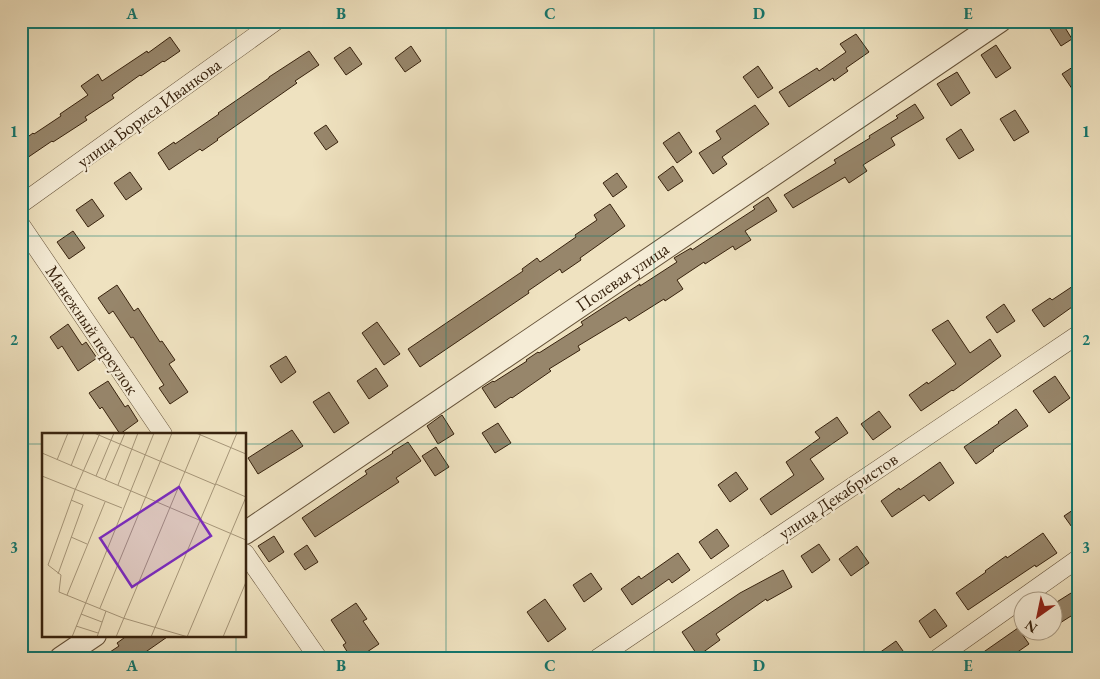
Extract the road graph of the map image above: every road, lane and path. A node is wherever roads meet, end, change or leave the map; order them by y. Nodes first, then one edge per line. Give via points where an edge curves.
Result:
1 (276, 21) edge
2 (1000, 21) edge
3 (21, 204) edge
4 (21, 225) edge
5 (1079, 334) edge
6 (163, 433) edge
7 (246, 532) edge
8 (246, 554) edge
9 (1079, 558) edge
10 (93, 636) edge
11 (61, 658) edge
12 (318, 658) edge
13 (598, 658) edge
14 (938, 658) edge

1 - 3 street, улица Бориса Иванкова
2 - 7 street, Полевая улица
4 - 6 street, Манежный переулок
5 - 13 street, улица Декабристов
8 - 12 street
9 - 14 street
10 - 11 street

